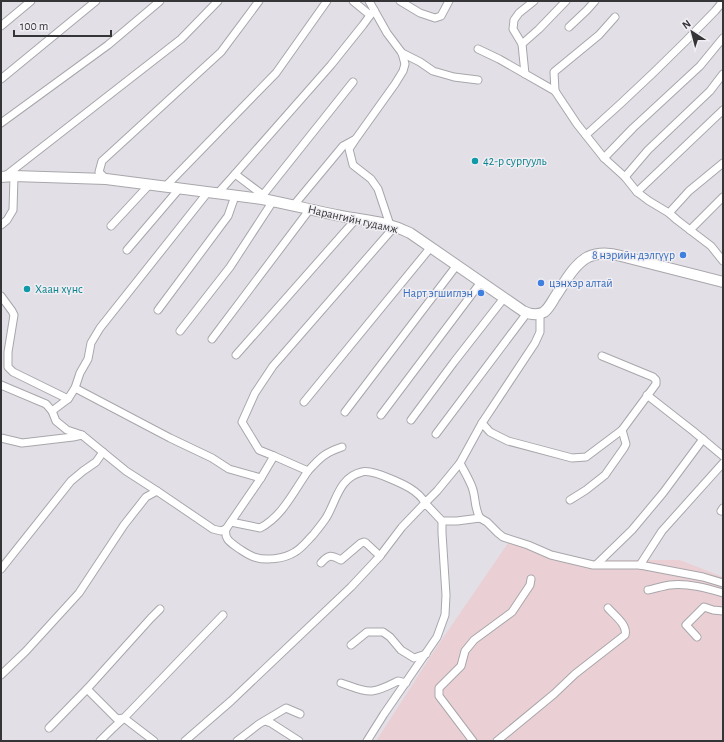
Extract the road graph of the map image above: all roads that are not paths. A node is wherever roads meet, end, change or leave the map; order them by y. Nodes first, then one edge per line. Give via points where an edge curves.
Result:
1 (31, 1) edge
2 (96, 1) edge
3 (160, 1) edge
4 (218, 1) edge
5 (259, 1) edge
6 (327, 1) edge
7 (353, 1) edge
8 (369, 1) edge
9 (400, 1) edge
10 (449, 1) edge
11 (534, 1) edge
12 (566, 1) edge
13 (595, 1) edge
14 (722, 1) edge
15 (372, 13) junction
16 (615, 17) dead end
17 (1, 26) edge
18 (569, 27) dead end
19 (723, 38) edge
20 (522, 44) junction
21 (478, 49) dead end
22 (402, 53) junction
23 (525, 74) junction
24 (723, 74) edge
25 (1, 79) edge
26 (478, 80) dead end
27 (353, 82) dead end
28 (554, 91) junction
29 (723, 110) edge
30 (1, 123) edge
31 (586, 135) junction
32 (354, 140) junction
33 (604, 158) junction
34 (723, 163) edge
35 (235, 174) junction
36 (14, 176) junction
37 (2, 177) edge
38 (625, 177) junction
39 (106, 179) junction
40 (149, 185) junction
41 (165, 187) junction
42 (179, 189) junction
43 (637, 192) junction
44 (213, 193) junction
45 (235, 196) junction
46 (723, 197) edge
47 (273, 201) junction
48 (294, 205) junction
49 (310, 209) junction
50 (669, 213) junction
51 (356, 219) junction
52 (1, 225) edge
53 (111, 226) dead end
54 (392, 226) junction
55 (690, 230) junction
56 (431, 247) junction
57 (127, 250) dead end
58 (723, 261) edge
59 (457, 265) junction
60 (481, 282) junction
61 (723, 282) edge
62 (1, 296) edge
63 (504, 298) junction
64 (158, 310) dead end
65 (527, 313) junction
66 (540, 314) junction
67 (180, 331) dead end
68 (212, 339) dead end
69 (236, 355) dead end
70 (602, 356) dead end
71 (1, 385) edge
72 (75, 388) junction
73 (647, 395) junction
74 (68, 399) junction
75 (304, 402) dead end
76 (52, 411) junction
77 (345, 412) dead end
78 (381, 415) dead end
79 (411, 420) dead end
80 (482, 423) junction
81 (622, 430) junction
82 (436, 434) dead end
83 (82, 435) junction
84 (1, 438) edge
85 (703, 439) junction
86 (342, 447) dead end
87 (103, 452) junction
88 (274, 456) junction
89 (723, 456) edge
90 (460, 463) junction
91 (723, 463) edge
92 (308, 471) junction
93 (261, 478) junction
94 (157, 491) junction
95 (570, 500) dead end
96 (425, 503) junction
97 (480, 518) junction
98 (442, 521) junction
99 (231, 522) junction
100 (226, 529) junction
101 (380, 556) junction
102 (321, 563) dead end
103 (598, 564) junction
104 (640, 565) junction
105 (1, 569) edge
106 (531, 579) dead end
107 (723, 583) edge
108 (648, 590) dead end
109 (723, 593) edge
110 (608, 608) dead end
111 (160, 609) dead end
112 (723, 611) edge
113 (223, 616) dead end
114 (697, 637) dead end
115 (352, 645) dead end
116 (426, 654) junction
117 (1, 675) edge
118 (406, 682) junction
119 (341, 683) dead end
120 (87, 689) junction
121 (300, 714) dead end
122 (124, 718) junction
123 (265, 721) junction
124 (48, 728) dead end
125 (100, 741) edge
126 (154, 741) edge
127 (185, 741) edge
128 (237, 741) edge
129 (299, 741) edge
130 (367, 741) edge
131 (473, 741) edge
132 (497, 741) edge

1 - 17 street
2 - 25 street
3 - 30 street via 108,45
4 - 37 street via 181,38
5 - 39 street via 221,52 102,161 99,172
6 - 41 street via 276,73
7 - 15 street
8 - 15 street
9 - 10 street via 420,13 435,18 441,16
11 - 20 street via 514,20 513,29
12 - 20 street
13 - 18 street
14 - 31 street via 682,46
15 - 22 street
15 - 35 street via 331,65
16 - 28 street via 599,35 554,72
19 - 33 street via 700,66
20 - 23 street
21 - 23 street
22 - 26 street via 433,71
22 - 32 street via 405,64 403,71
23 - 28 street
24 - 38 street via 710,91 648,150
27 - 35 street via 263,195
28 - 31 street
29 - 43 street
31 - 33 street
32 - 48 street via 343,146
32 - 54 street via 349,149 353,165 371,179
33 - 38 street
34 - 50 street via 689,191
35 - 44 street
36 - 37 main road, Нарангийн гудамж
36 - 39 main road, Нарангийн гудамж
36 - 52 street via 13,210
38 - 43 street
39 - 40 main road, Нарангийн гудамж
40 - 41 main road, Нарангийн гудамж
40 - 53 street
41 - 42 main road, Нарангийн гудамж
42 - 44 main road, Нарангийн гудамж
42 - 57 street
43 - 50 street
44 - 45 main road, Нарангийн гудамж
44 - 72 street via 100,328 91,343 88,359
45 - 47 main road, Нарангийн гудамж
45 - 64 street via 228,216
46 - 55 street
47 - 48 main road, Нарангийн гудамж
47 - 67 street via 230,267
48 - 49 main road, Нарангийн гудамж
49 - 51 main road, Нарангийн гудамж
49 - 68 street
50 - 55 street
51 - 54 main road, Нарангийн гудамж
51 - 69 street
54 - 56 main road, Нарангийн гудамж
54 - 88 street via 274,366 255,393 242,422 259,450
55 - 58 street via 711,246
56 - 59 main road, Нарангийн гудамж
56 - 75 street
59 - 60 main road, Нарангийн гудамж
59 - 77 street
60 - 63 main road, Нарангийн гудамж
60 - 78 street
61 - 66 main road via 608,253 600,254 587,258 580,264 547,309
62 - 74 street via 14,315 8,367 12,372
63 - 65 main road, Нарангийн гудамж
63 - 79 street
65 - 66 main road, Нарангийн гудамж
65 - 82 street
66 - 80 street via 540,332
70 - 73 street via 653,377 656,384
71 - 76 street via 46,404
72 - 74 street
72 - 93 street via 229,469
73 - 81 street
73 - 85 street
74 - 76 street
76 - 83 street via 56,421 68,430
80 - 81 street via 490,432 508,441 572,458 586,457
80 - 90 street
81 - 95 street via 626,444 605,475
83 - 84 street via 22,443
83 - 87 street
85 - 89 street
85 - 103 street via 632,530
86 - 92 street via 322,456
87 - 94 street
87 - 105 street via 96,462 71,481
88 - 92 street
88 - 93 street
90 - 96 street
90 - 97 street via 472,487 476,512
91 - 104 street via 662,531
92 - 99 street via 283,508 267,525 260,528
93 - 99 street
94 - 100 street via 213,529
94 - 117 street via 146,497 79,592
96 - 98 street
96 - 100 street via 414,492 395,481 365,471 354,474 347,480 321,525 301,548 289,555 258,558 250,555 228,540
96 - 101 street
97 - 98 street
97 - 103 street via 503,537 551,555
98 - 116 street via 445,615 437,637
99 - 100 street
101 - 102 street via 364,542 341,560 329,556
101 - 127 street via 231,701
103 - 104 street
104 - 107 street
106 - 131 street via 530,585 512,612 474,640 465,651 461,666 439,688 439,696
108 - 109 street via 670,585 685,585
110 - 132 street via 622,624 625,635
111 - 120 street
112 - 114 street via 704,607 686,625
113 - 122 street
115 - 116 street via 367,632 383,632 401,650 414,658
116 - 118 street
118 - 119 street via 398,681 372,691
118 - 130 street
120 - 122 street via 117,719
120 - 124 street
121 - 123 street via 286,708
122 - 125 street
122 - 126 street
123 - 128 street
123 - 129 street

